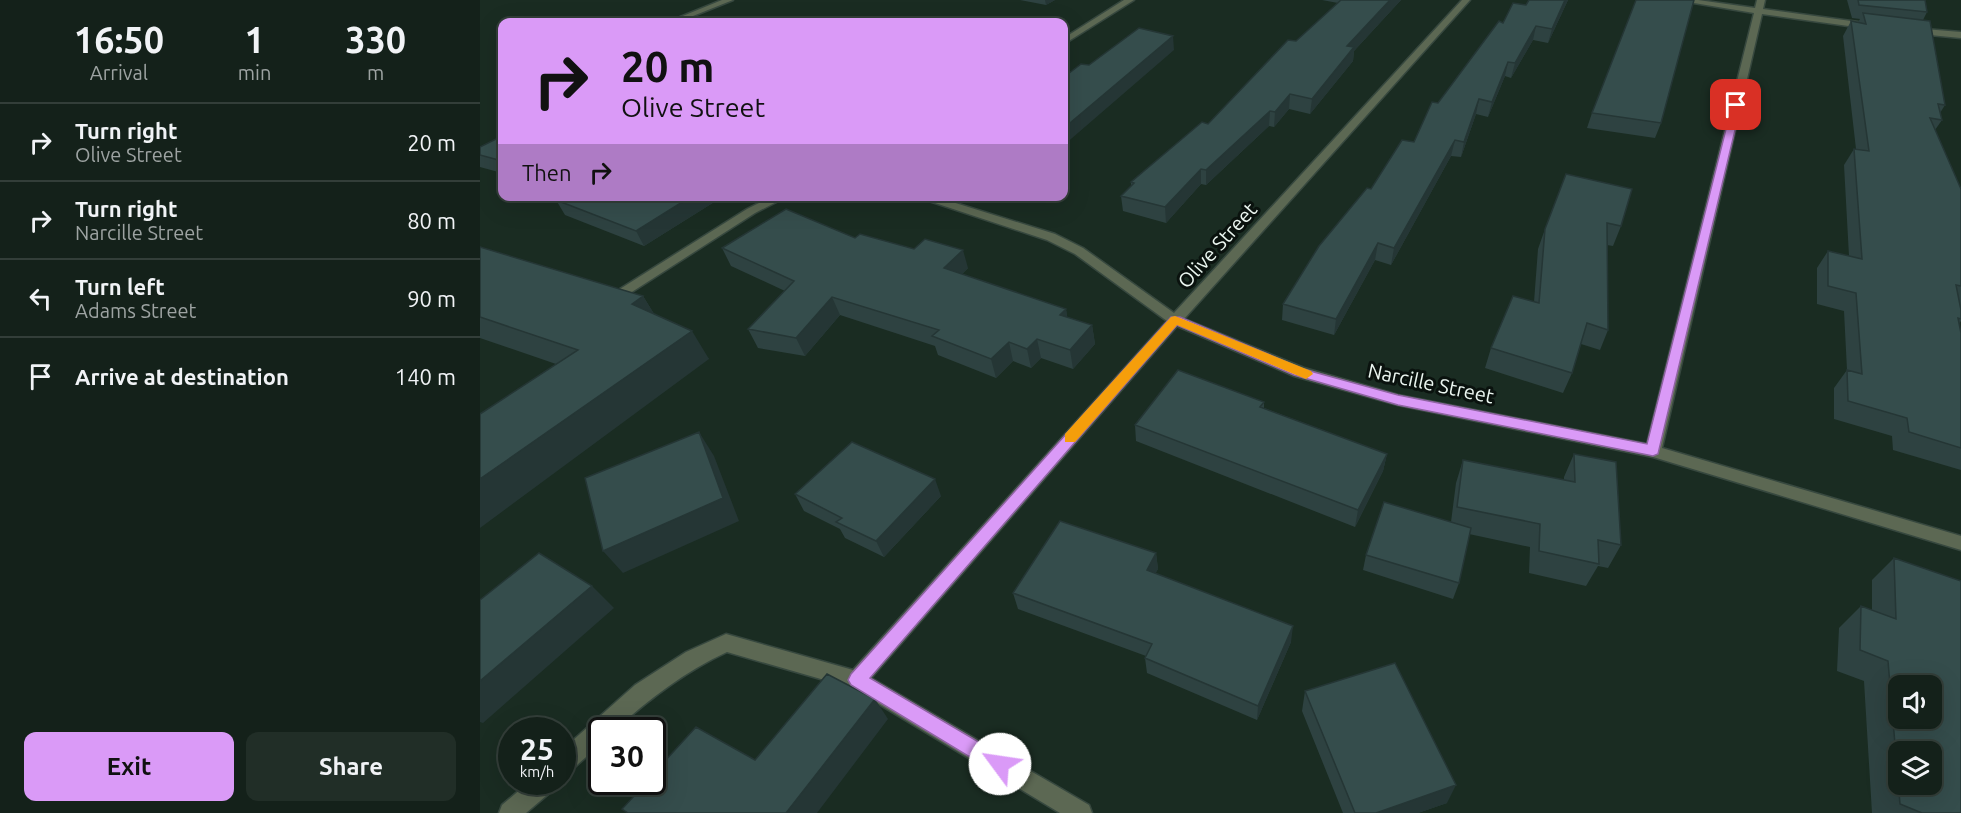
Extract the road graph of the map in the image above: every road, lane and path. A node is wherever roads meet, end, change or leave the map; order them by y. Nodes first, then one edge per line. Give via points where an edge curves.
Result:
1 (729, 0) edge
2 (1130, 0) edge
3 (1466, 0) edge
4 (1680, 0) edge
5 (1760, 6) edge
6 (682, 18) edge
7 (1885, 28) edge
8 (1896, 29) edge
9 (1961, 35) edge
10 (1068, 39) edge
11 (772, 201) edge
12 (935, 201) edge
13 (619, 294) edge
14 (1175, 320) junction
15 (1653, 451) junction
16 (1961, 543) edge
17 (857, 680) junction
18 (576, 752) edge
19 (530, 795) edge
20 (510, 813) edge
21 (1081, 813) edge

1 - 6 street
2 - 10 street
3 - 14 street, Olive Street
4 - 5 street
5 - 7 street
5 - 15 street
8 - 9 street
11 - 13 street
12 - 14 street, Narcille Street via 1051,237 1079,251
14 - 15 street, Narcille Street via 1299,372 1398,400
14 - 17 street, Olive Street
15 - 16 street, Narcille Street
17 - 18 street via 726,643 693,658 642,692
17 - 21 street
19 - 20 street

